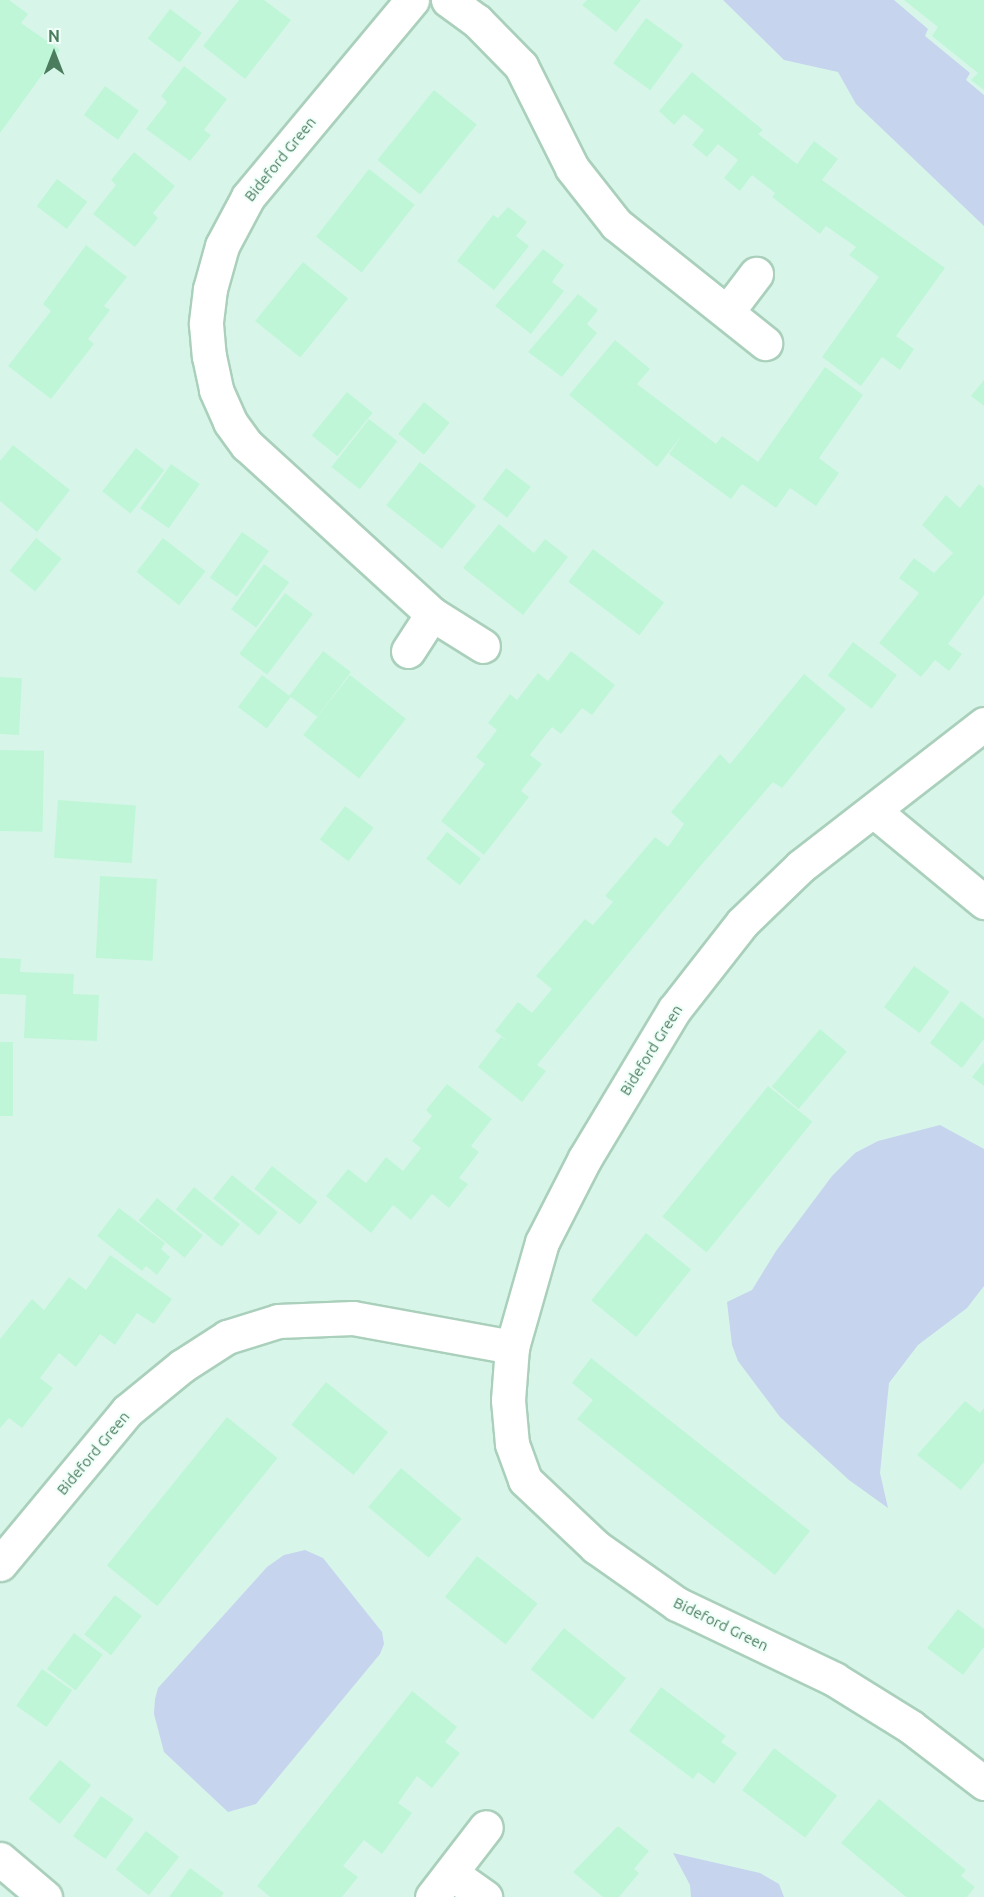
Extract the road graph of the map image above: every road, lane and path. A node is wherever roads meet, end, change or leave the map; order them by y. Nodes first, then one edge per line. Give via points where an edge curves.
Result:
1 (412, 0) edge
2 (448, 0) edge
3 (756, 274) dead end
4 (727, 312) junction
5 (765, 343) dead end
6 (432, 614) junction
7 (483, 646) dead end
8 (408, 651) dead end
9 (984, 724) edge
10 (874, 811) junction
11 (984, 902) edge
12 (512, 1347) junction
13 (0, 1564) edge
14 (984, 1783) edge
15 (486, 1827) dead end
16 (0, 1859) edge
17 (442, 1885) edge
18 (45, 1897) edge
19 (485, 1897) edge

1 - 6 street, Bideford Green via 248,196 222,246 206,324 216,390 230,422 247,445
2 - 4 street via 477,21 521,66 572,168 616,224
3 - 4 street
4 - 5 street
6 - 7 street, Bideford Green
6 - 8 street
9 - 10 street, Bideford Green
10 - 11 street
10 - 12 street, Bideford Green via 801,866 742,923 674,1010 585,1158 542,1242
12 - 13 street, Bideford Green via 353,1318 279,1321 227,1337 182,1366 127,1411
12 - 14 street, Bideford Green via 508,1400 512,1444 525,1480 596,1547 676,1604 844,1685 911,1726
15 - 17 street
16 - 18 street
17 - 19 street

